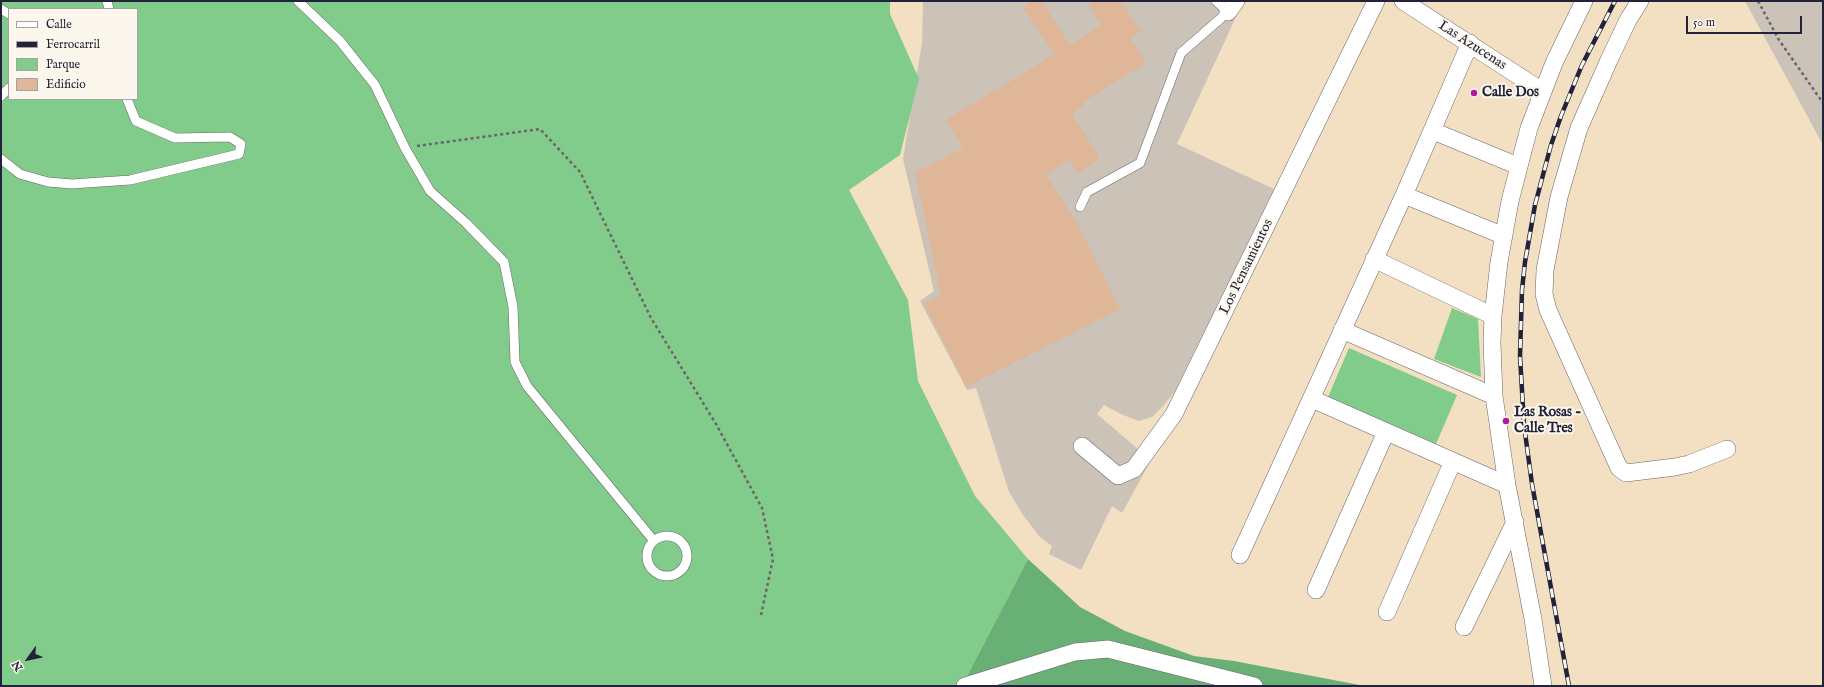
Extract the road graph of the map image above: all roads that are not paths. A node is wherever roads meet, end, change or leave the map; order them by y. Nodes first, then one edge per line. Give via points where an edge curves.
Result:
1 (298, 1) edge
2 (1376, 1) edge
3 (1403, 1) edge
4 (1584, 1) edge
5 (1640, 1) edge
6 (1227, 5) edge
7 (1470, 43) junction
8 (1542, 91) junction
9 (127, 100) edge
10 (1433, 130) junction
11 (1, 159) edge
12 (1518, 166) junction
13 (1404, 195) junction
14 (1080, 207) dead end
15 (1504, 236) junction
16 (1374, 260) junction
17 (1493, 316) junction
18 (1342, 330) junction
19 (1494, 396) junction
20 (1312, 399) junction
21 (1386, 432) junction
22 (1082, 446) dead end
23 (1727, 449) dead end
24 (1453, 461) junction
25 (1507, 484) junction
26 (1515, 522) junction
27 (654, 541) junction
28 (1240, 555) dead end
29 (1316, 590) dead end
30 (1387, 612) dead end
31 (1464, 627) dead end
32 (965, 686) edge
33 (1254, 686) edge
34 (1543, 686) edge

1 - 27 lane via 340,41 375,85 405,148 430,191 504,262 513,307 515,362 527,386
2 - 22 street, Los Pensamientos via 1174,414 1134,468 1118,476
3 - 7 street, Las Azucenas
4 - 8 street
5 - 23 street via 1612,54 1579,128 1559,197 1545,270 1544,294 1548,310 1619,468 1626,473 1675,467
6 - 14 lane via 1181,53 1140,163 1088,192
7 - 8 street, Las Azucenas
7 - 10 street
8 - 12 street
9 - 11 lane via 136,121 175,138 230,137 241,144 239,154 130,180 72,184 48,182 20,174
10 - 12 street
10 - 13 street
12 - 15 street
13 - 15 street
13 - 16 street
15 - 17 street
16 - 17 street
16 - 18 street
17 - 19 street
18 - 19 street
18 - 20 street
19 - 25 street
20 - 21 street
20 - 28 street
21 - 24 street
21 - 29 street
24 - 25 street
24 - 30 street
25 - 26 street
26 - 31 street
26 - 34 street
27 - 27 lane via 648,553 650,566 655,572 672,576 682,570 687,559 683,544 669,536
32 - 33 street via 1076,652 1108,649

